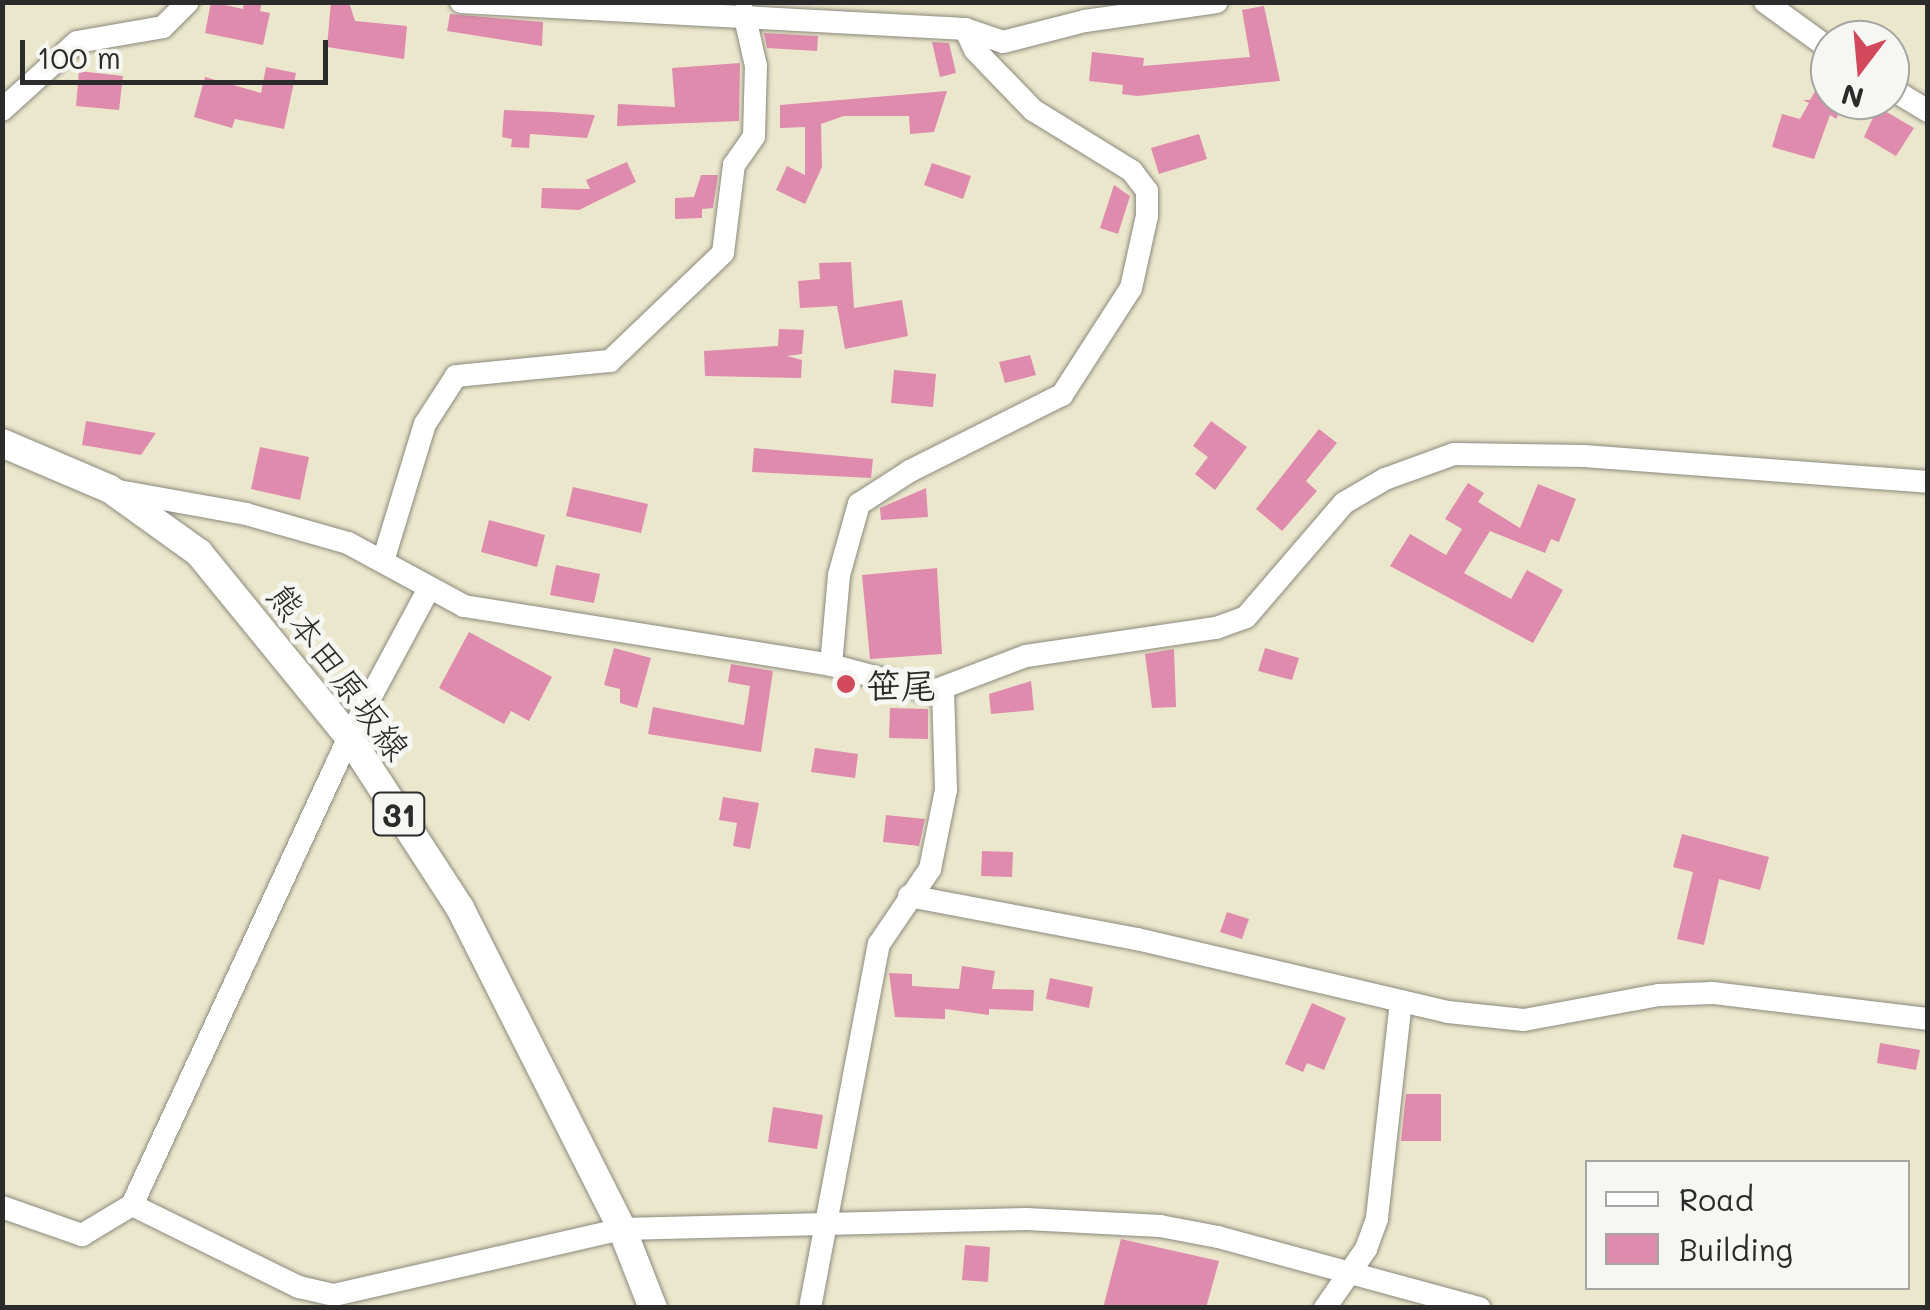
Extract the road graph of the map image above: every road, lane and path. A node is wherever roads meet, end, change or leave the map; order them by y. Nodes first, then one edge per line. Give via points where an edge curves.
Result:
1 (188, 2) edge
2 (462, 2) edge
3 (1217, 2) edge
4 (1765, 2) edge
5 (744, 13) junction
6 (965, 29) junction
7 (1810, 35) edge
8 (2, 110) edge
9 (2, 443) edge
10 (1928, 482) edge
11 (110, 490) junction
12 (383, 561) junction
13 (428, 590) junction
14 (831, 665) junction
15 (943, 690) junction
16 (349, 737) junction
17 (908, 896) junction
18 (1401, 1001) junction
19 (1928, 1019) edge
20 (132, 1205) junction
21 (2, 1207) edge
22 (821, 1225) junction
23 (622, 1229) junction
24 (1352, 1271) junction
25 (654, 1308) edge
26 (810, 1308) edge
27 (1325, 1308) edge
28 (1480, 1308) edge

1 - 8 street via 163,27 77,42
2 - 5 street
3 - 6 street via 1085,21 1003,42
4 - 7 street
5 - 6 street
5 - 12 street via 756,66 754,136 734,165 724,253 610,361 456,376 425,424
6 - 14 street via 975,50 1033,110 1132,170 1148,191 1147,216 1131,288 1062,395 859,504 839,575
9 - 11 main road, 熊本田原坂線 / 31
10 - 15 street via 1584,456 1454,454 1385,479 1344,503 1246,617 1216,628 1026,656
11 - 12 street via 246,514 348,543
11 - 16 main road, 熊本田原坂線 / 31 via 199,553
12 - 13 street
13 - 14 street via 464,606
13 - 16 street
14 - 15 street
15 - 17 street via 946,790 930,869
16 - 20 street
16 - 23 main road, 熊本田原坂線 / 31 via 460,908
17 - 18 street via 1138,939
17 - 22 street via 878,944
18 - 19 street via 1524,1020 1659,995 1714,992
18 - 24 street via 1377,1218
20 - 21 street via 82,1235
20 - 23 street via 299,1286 334,1295
22 - 23 street
22 - 24 street via 1101,1221 1218,1238
22 - 26 street
23 - 25 main road, 熊本田原坂線 / 31
24 - 27 street
24 - 28 street

